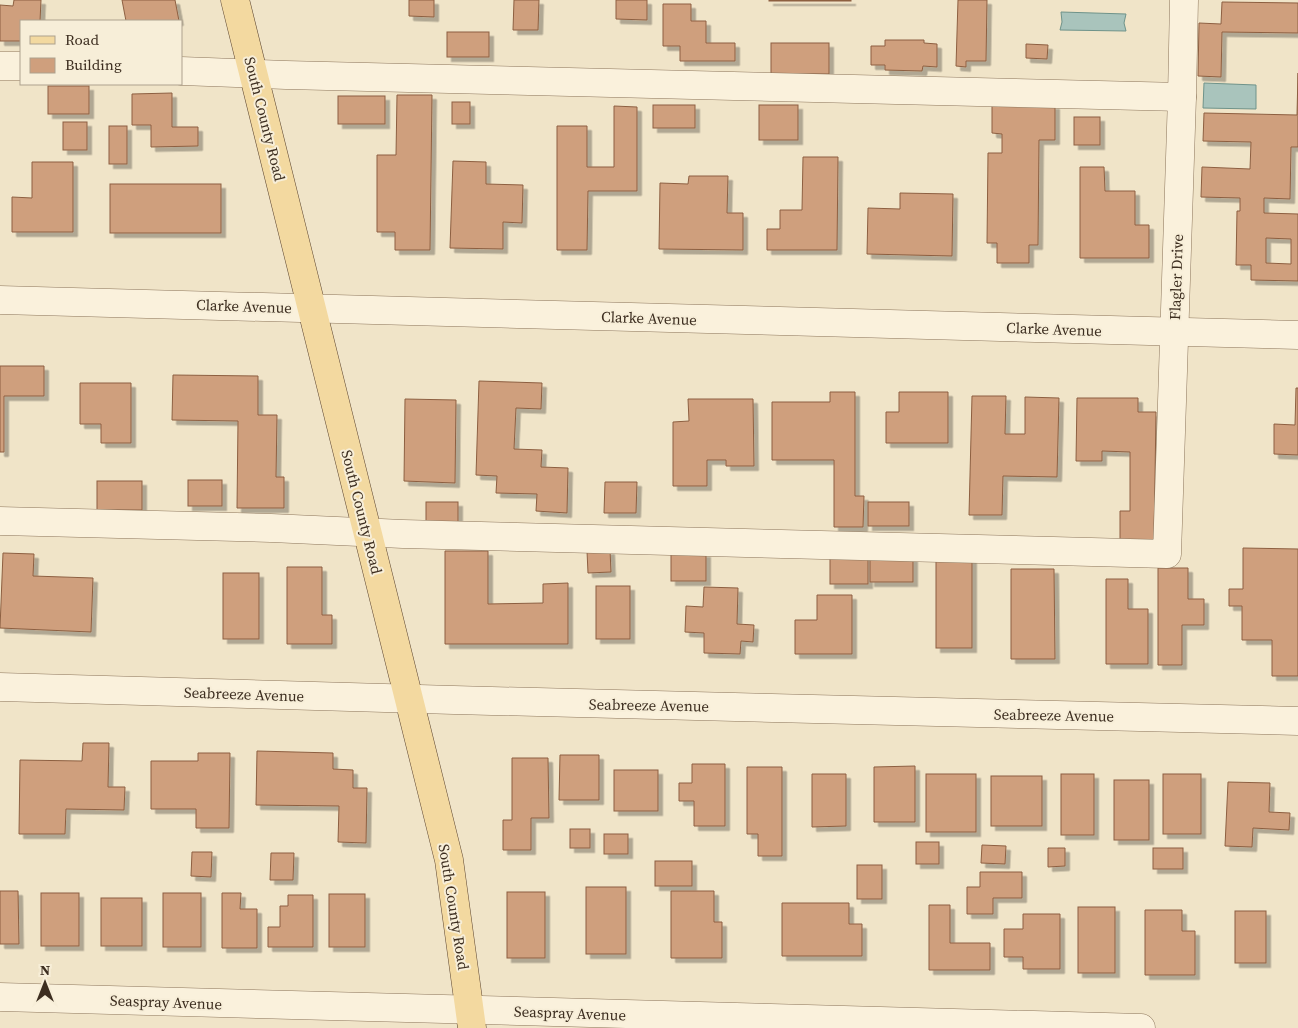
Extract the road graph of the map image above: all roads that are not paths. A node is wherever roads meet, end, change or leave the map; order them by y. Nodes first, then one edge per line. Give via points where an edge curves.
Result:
1 (235, 0) edge
2 (1184, 0) edge
3 (0, 66) edge
4 (20, 66) edge
5 (182, 71) edge
6 (253, 74) junction
7 (1182, 98) junction
8 (0, 300) edge
9 (312, 308) junction
10 (1174, 332) junction
11 (1298, 335) edge
12 (0, 521) edge
13 (367, 532) junction
14 (0, 687) edge
15 (408, 699) junction
16 (1298, 721) edge
17 (0, 997) edge
18 (470, 1019) edge
19 (1141, 1028) edge

1 - 6 main road, South County Road
2 - 7 street, Flagler Drive
3 - 4 street
5 - 6 street
6 - 7 street
6 - 9 main road, South County Road
7 - 10 street, Flagler Drive
8 - 9 street, Clarke Avenue
9 - 10 street, Clarke Avenue
9 - 13 main road, South County Road
10 - 11 street, Clarke Avenue
10 - 13 street, Flagler Drive via 1168,554
12 - 13 street
13 - 15 main road, South County Road
14 - 15 street, Seabreeze Avenue
15 - 16 street, Seabreeze Avenue
15 - 18 main road, South County Road via 449,860
17 - 18 street, Seaspray Avenue
18 - 19 street, Seaspray Avenue

